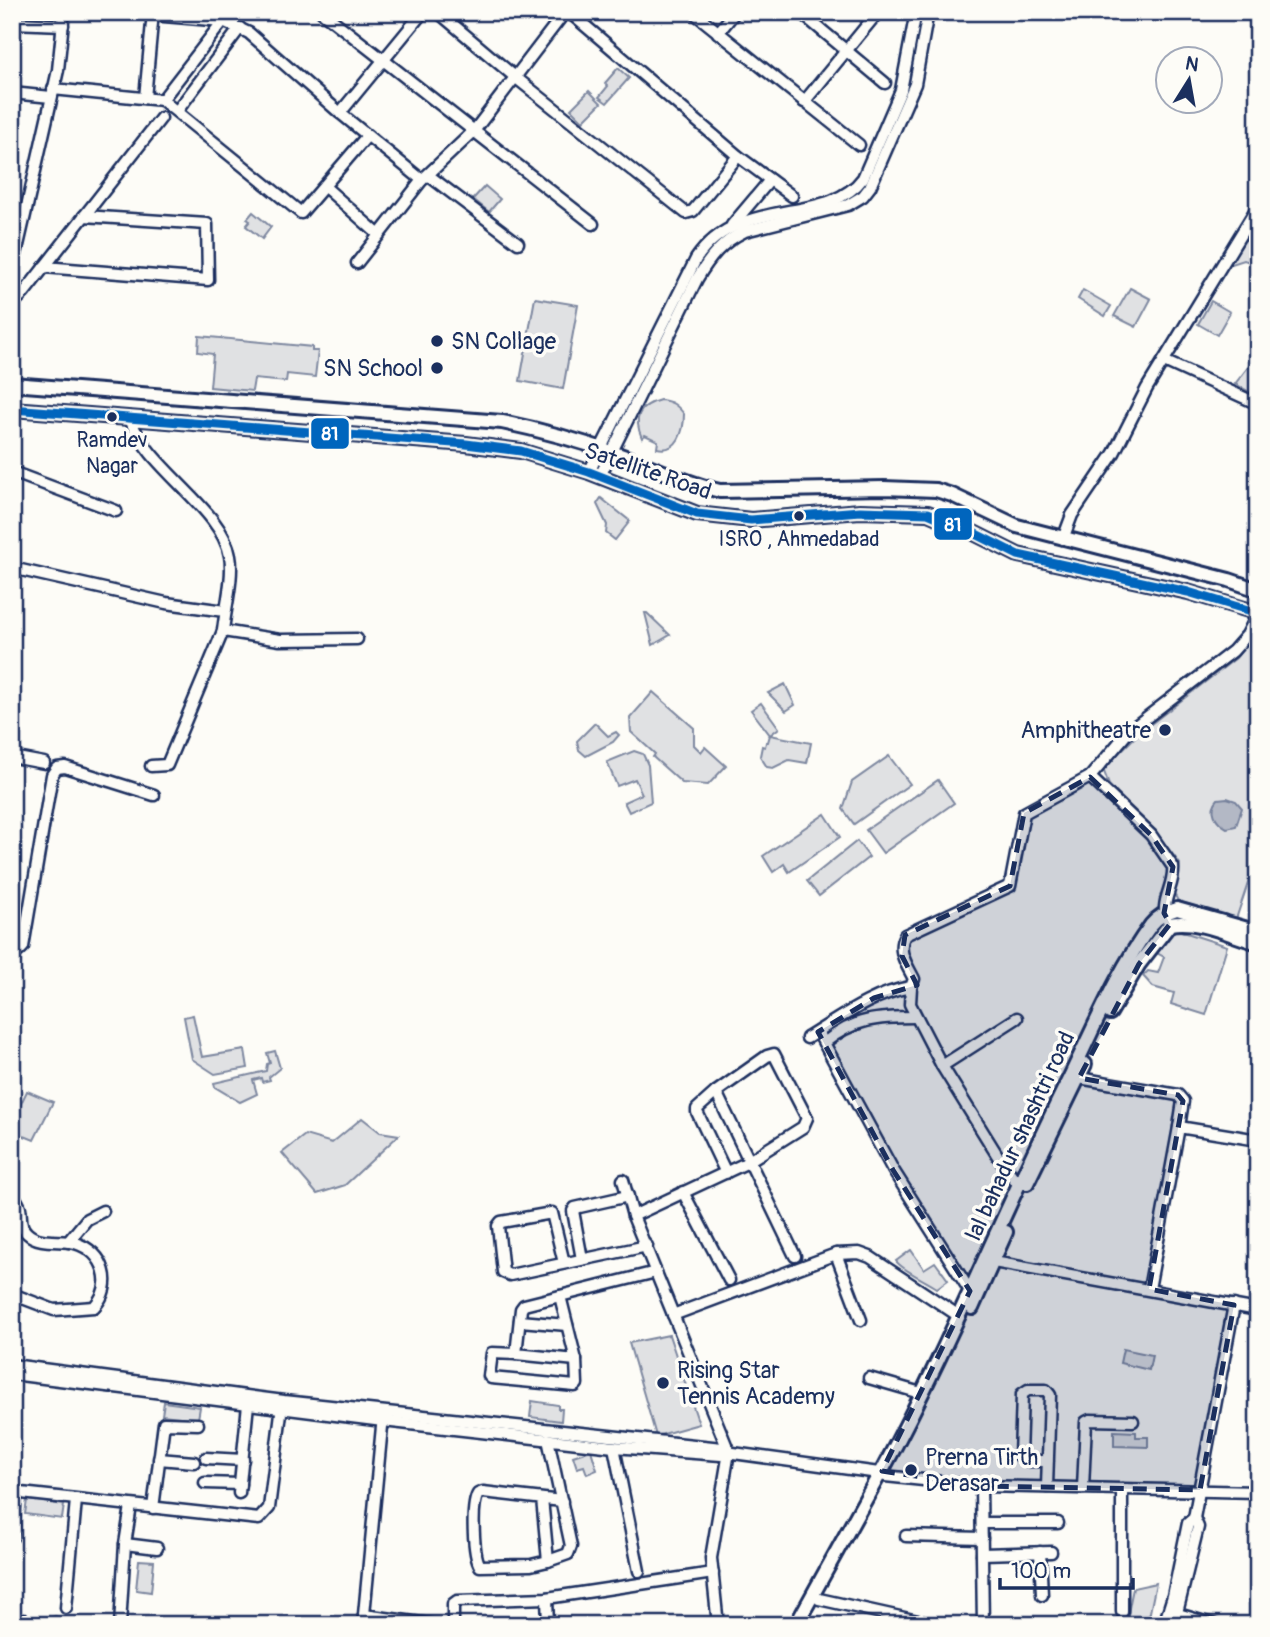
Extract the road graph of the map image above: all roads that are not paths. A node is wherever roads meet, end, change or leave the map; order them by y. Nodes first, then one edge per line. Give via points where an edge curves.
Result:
1 (64, 12) edge
2 (230, 12) edge
3 (321, 12) edge
4 (423, 12) edge
5 (438, 12) edge
6 (567, 12) edge
7 (693, 12) edge
8 (735, 12) edge
9 (800, 12) edge
10 (878, 12) edge
11 (916, 12) edge
12 (928, 12) edge
13 (153, 14) edge
14 (223, 21) junction
15 (12, 23) edge
16 (63, 25) junction
17 (240, 28) junction
18 (718, 33) junction
19 (847, 52) junction
20 (384, 60) junction
21 (515, 77) junction
22 (885, 83) dead end
23 (12, 93) edge
24 (52, 93) junction
25 (145, 98) junction
26 (162, 100) junction
27 (804, 102) junction
28 (177, 111) junction
29 (340, 113) junction
30 (161, 118) dead end
31 (474, 131) junction
32 (367, 136) junction
33 (859, 145) dead end
34 (738, 156) junction
35 (425, 177) junction
36 (770, 180) junction
37 (324, 187) junction
38 (792, 196) dead end
39 (840, 203) junction
40 (1258, 206) edge
41 (84, 216) junction
42 (593, 224) dead end
43 (731, 232) junction
44 (378, 234) junction
45 (518, 243) dead end
46 (357, 263) dead end
47 (44, 267) junction
48 (12, 272) edge
49 (12, 304) edge
50 (1164, 360) junction
51 (12, 384) edge
52 (1258, 404) edge
53 (12, 410) edge
54 (130, 419) junction
55 (605, 451) junction
56 (12, 472) edge
57 (595, 474) junction
58 (116, 511) dead end
59 (1063, 539) junction
60 (12, 568) edge
61 (1258, 590) edge
62 (225, 611) junction
63 (1258, 613) edge
64 (223, 631) junction
65 (357, 639) dead end
66 (12, 757) edge
67 (44, 763) dead end
68 (151, 766) dead end
69 (1090, 777) junction
70 (154, 795) dead end
71 (1167, 918) junction
72 (1258, 932) edge
73 (1258, 943) edge
74 (12, 949) edge
75 (911, 986) junction
76 (916, 1017) junction
77 (1017, 1018) dead end
78 (818, 1032) junction
79 (807, 1038) dead end
80 (824, 1043) junction
81 (942, 1066) junction
82 (1079, 1078) junction
83 (716, 1092) junction
84 (1179, 1127) junction
85 (1258, 1140) edge
86 (749, 1160) junction
87 (726, 1173) junction
88 (623, 1180) dead end
89 (1018, 1184) junction
90 (683, 1192) junction
91 (12, 1194) edge
92 (628, 1196) junction
93 (103, 1211) dead end
94 (633, 1216) junction
95 (16, 1223) edge
96 (68, 1242) junction
97 (647, 1246) junction
98 (836, 1254) junction
99 (795, 1256) dead end
100 (582, 1259) junction
101 (989, 1261) junction
102 (564, 1263) junction
103 (656, 1272) junction
104 (729, 1280) dead end
105 (1149, 1289) junction
106 (970, 1292) junction
107 (12, 1294) edge
108 (560, 1296) junction
109 (1234, 1305) junction
110 (1258, 1310) edge
111 (673, 1315) junction
112 (959, 1316) junction
113 (861, 1320) dead end
114 (520, 1321) junction
115 (567, 1325) junction
116 (516, 1354) junction
117 (576, 1360) junction
118 (12, 1365) edge
119 (12, 1374) edge
120 (869, 1378) dead end
121 (921, 1393) junction
122 (248, 1404) junction
123 (282, 1404) junction
124 (383, 1416) junction
125 (1133, 1421) dead end
126 (198, 1424) dead end
127 (548, 1439) junction
128 (614, 1447) junction
129 (727, 1452) junction
130 (206, 1458) dead end
131 (159, 1459) junction
132 (243, 1460) junction
133 (1048, 1461) junction
134 (194, 1462) dead end
135 (882, 1474) junction
136 (205, 1483) dead end
137 (981, 1486) junction
138 (1047, 1487) junction
139 (1083, 1488) junction
140 (1122, 1489) junction
141 (1200, 1490) junction
142 (14, 1492) edge
143 (1258, 1492) edge
144 (542, 1499) junction
145 (76, 1500) junction
146 (562, 1501) junction
147 (131, 1506) junction
148 (153, 1508) junction
149 (1194, 1518) junction
150 (982, 1523) junction
151 (1058, 1523) dead end
152 (906, 1536) dead end
153 (12, 1537) edge
154 (982, 1538) junction
155 (125, 1544) junction
156 (157, 1548) dead end
157 (982, 1553) junction
158 (548, 1561) junction
159 (639, 1571) dead end
160 (713, 1573) junction
161 (1042, 1595) dead end
162 (547, 1598) junction
163 (818, 1599) junction
164 (66, 1608) dead end
165 (1122, 1612) dead end
166 (1178, 1614) junction
167 (363, 1620) edge
168 (416, 1623) edge
169 (120, 1625) edge
170 (436, 1625) edge
171 (453, 1625) edge
172 (548, 1625) edge
173 (718, 1625) edge
174 (796, 1625) edge
175 (804, 1625) edge
176 (936, 1625) edge
177 (983, 1625) edge
178 (1164, 1625) edge
179 (1174, 1625) edge
180 (1215, 1625) edge

1 - 16 street
2 - 14 street
3 - 20 street
4 - 20 street
5 - 21 street
6 - 21 street
6 - 34 street
7 - 18 street
8 - 18 street
9 - 19 street
10 - 19 street
11 - 39 street via 891,117 863,178
12 - 39 street via 917,76 870,187 858,200
13 - 14 street
13 - 25 street
14 - 17 street
14 - 26 street
15 - 16 street
16 - 24 street
17 - 28 street
17 - 29 street
18 - 27 street
19 - 22 street
19 - 27 street
20 - 29 street
20 - 31 street
21 - 31 street
21 - 34 street via 686,213 693,211
23 - 24 street
24 - 25 street
24 - 48 street
25 - 26 street
26 - 28 street
27 - 33 street
28 - 37 street via 301,213
29 - 32 street
30 - 41 street
31 - 35 street
31 - 42 street
32 - 35 street
32 - 37 street
34 - 36 street
35 - 44 street
35 - 45 street
36 - 38 street
36 - 43 street
37 - 44 street
39 - 43 street via 756,216
40 - 50 street
41 - 47 street
41 - 47 street via 207,224 208,280
43 - 55 street via 707,243 696,259
44 - 46 street
47 - 49 street
50 - 52 street
50 - 59 street via 1114,453 1072,515
51 - 55 main road, Satellite Road via 502,422
53 - 54 main road, Satellite Road
54 - 57 main road, Satellite Road via 466,444 522,451
54 - 62 street via 146,450 212,519 226,542 231,558
55 - 57 street
55 - 59 main road, Satellite Road via 720,491 936,490 1017,526
56 - 58 street
57 - 63 main road, Satellite Road via 697,514 751,520 860,511 928,513 1018,555 1188,592
59 - 61 main road, Satellite Road
60 - 62 street via 166,603
62 - 64 street
63 - 69 street via 1233,651 1129,731
64 - 65 street via 281,640
64 - 68 street via 167,765
66 - 67 street
69 - 71 street via 1151,835 1173,867
69 - 75 street via 1024,813 1010,886 905,934 902,956 914,979
70 - 74 street via 57,768 52,775 23,947
71 - 72 main road via 1177,909
71 - 73 main road
71 - 82 main road via 1110,1013
71 - 89 main road, lal bahadur shashtri road via 1150,926 1118,980
75 - 76 street via 910,1004
75 - 78 street via 874,998
76 - 80 street via 860,1021
76 - 81 street
77 - 81 street
78 - 79 street
78 - 80 street
80 - 106 street via 893,1170
81 - 89 street
82 - 84 street via 1178,1095 1183,1101
82 - 101 main road
83 - 86 street
83 - 86 street via 772,1054 807,1118
83 - 87 street via 696,1112
84 - 85 street
84 - 105 street
86 - 87 street
86 - 99 street
87 - 90 street
88 - 92 street
89 - 101 main road, lal bahadur shashtri road
90 - 94 street
90 - 104 street
91 - 95 street via 20,1205
92 - 94 street
92 - 100 street via 575,1208
93 - 96 street via 88,1219
94 - 97 street
95 - 96 street via 32,1237
96 - 107 street via 90,1250 105,1269 105,1292 94,1307 54,1310
97 - 100 street
97 - 103 street
98 - 111 street
98 - 112 street via 870,1257
98 - 113 street
100 - 102 street
101 - 105 street
101 - 106 main road, lal bahadur shashtri road
101 - 135 main road via 910,1431
102 - 102 street via 510,1275 503,1272 498,1226 552,1213
103 - 108 street
103 - 111 street
105 - 109 street
106 - 112 main road, lal bahadur shashtri road
108 - 114 street via 524,1305
108 - 115 street
109 - 110 street
109 - 141 street
111 - 129 street
112 - 121 main road, lal bahadur shashtri road
114 - 115 street
114 - 116 street
115 - 117 street
116 - 117 street
116 - 117 street via 492,1353 489,1376 575,1386
118 - 123 street
119 - 122 street
120 - 121 street
121 - 135 main road, lal bahadur shashtri road
122 - 123 street
122 - 132 street
123 - 124 street
123 - 148 street via 269,1508 259,1519
124 - 127 street
124 - 129 street via 695,1445
124 - 167 street
125 - 139 street via 1086,1422
126 - 131 street via 164,1423
127 - 128 street
127 - 146 street
128 - 129 street
128 - 159 street
129 - 135 street
129 - 160 street via 711,1558
130 - 132 street
131 - 134 street
131 - 148 street
132 - 136 street via 239,1489
133 - 133 street via 1050,1395 1046,1390 1028,1390 1022,1394 1020,1456 1025,1461
133 - 138 street
135 - 137 street
135 - 163 main road
135 - 174 main road, lal bahadur shashtri road
137 - 138 street
137 - 150 street
138 - 139 street
139 - 140 street
140 - 141 street
140 - 165 street
141 - 143 street
141 - 149 street
142 - 145 street
142 - 153 street
144 - 146 street
144 - 158 street
144 - 158 street via 478,1494 474,1508 476,1556 480,1566 487,1567
145 - 147 street
145 - 164 street
146 - 158 street via 570,1549
147 - 148 street
147 - 155 street
149 - 166 street via 1198,1527
149 - 178 street via 1188,1523
150 - 151 street
150 - 154 street
152 - 154 street
154 - 157 street
155 - 156 street
155 - 169 street
157 - 161 street via 1046,1552
157 - 177 street
160 - 162 street
160 - 173 street
162 - 171 street via 457,1601
162 - 172 street
163 - 175 main road
163 - 176 street
166 - 179 street
166 - 180 street
167 - 168 street
168 - 170 street

